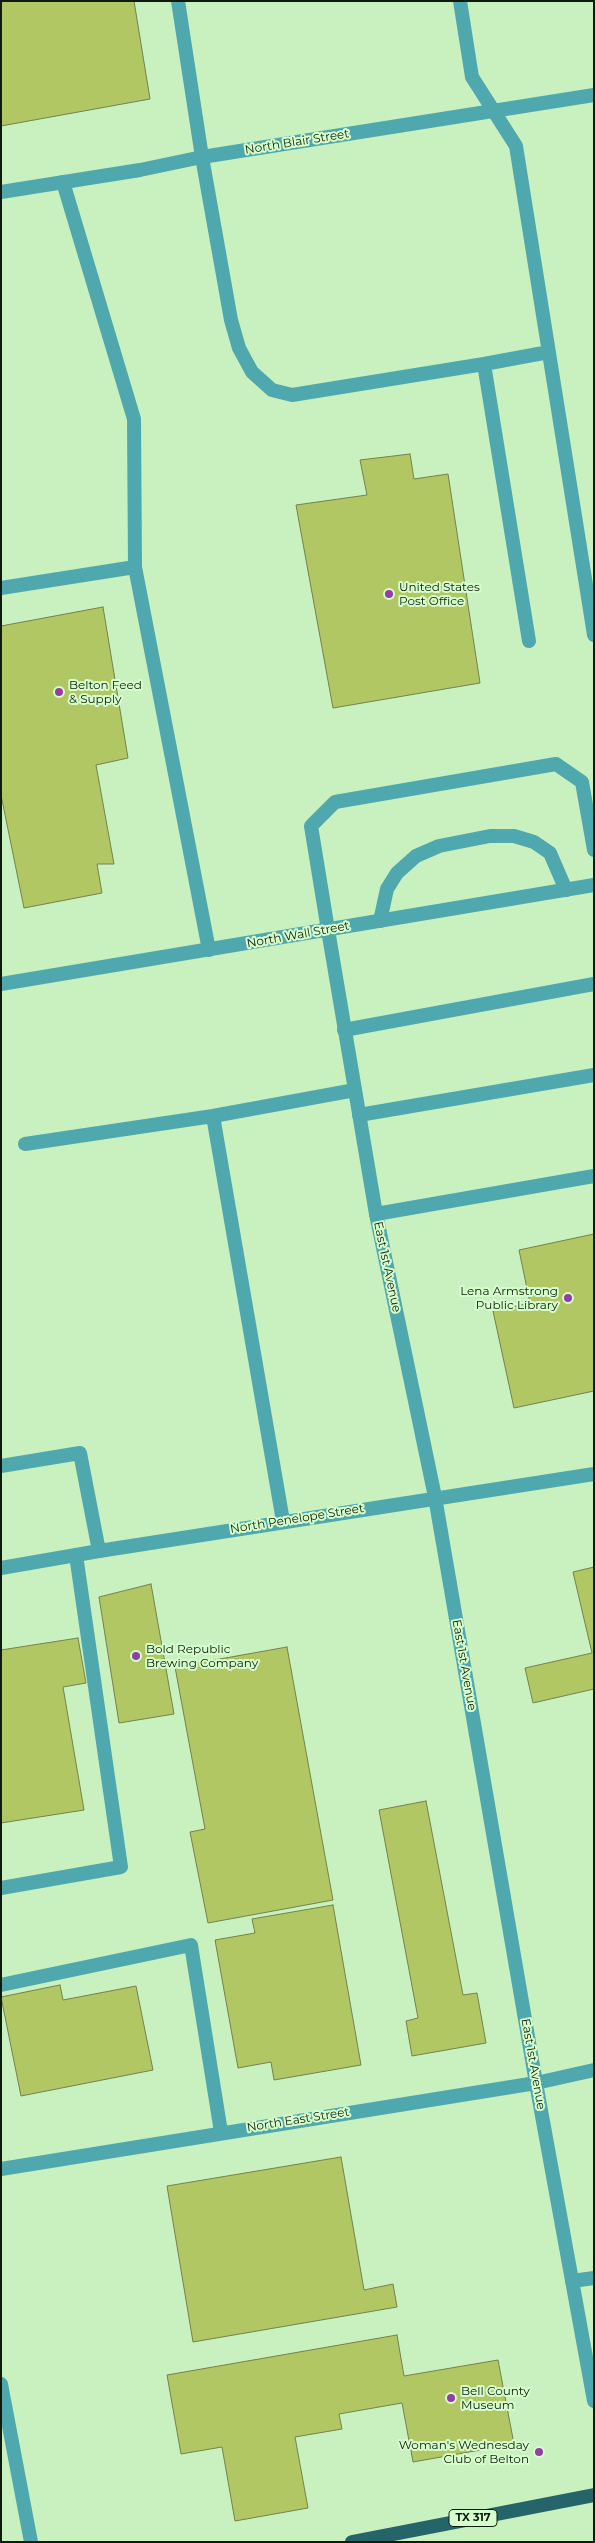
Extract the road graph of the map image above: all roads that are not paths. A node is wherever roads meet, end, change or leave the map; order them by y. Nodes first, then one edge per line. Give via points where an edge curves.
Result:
1 (178, 1) edge
2 (460, 1) edge
3 (594, 95) edge
4 (493, 111) junction
5 (202, 157) junction
6 (63, 182) junction
7 (1, 192) edge
8 (549, 352) junction
9 (484, 364) junction
10 (135, 567) junction
11 (1, 588) edge
12 (594, 635) edge
13 (529, 641) dead end
14 (594, 850) edge
15 (594, 886) edge
16 (566, 890) junction
17 (380, 921) junction
18 (328, 930) junction
19 (209, 950) junction
20 (1, 984) edge
21 (594, 984) edge
22 (344, 1030) junction
23 (594, 1075) edge
24 (355, 1090) junction
25 (360, 1115) junction
26 (213, 1116) junction
27 (25, 1144) dead end
28 (594, 1176) edge
29 (376, 1214) junction
30 (1, 1466) edge
31 (594, 1474) edge
32 (435, 1498) junction
33 (283, 1522) junction
34 (99, 1551) junction
35 (76, 1555) junction
36 (1, 1568) edge
37 (1, 1888) edge
38 (1, 1985) edge
39 (594, 2070) edge
40 (536, 2083) junction
41 (220, 2132) junction
42 (1, 2169) edge
43 (594, 2278) edge
44 (572, 2281) junction
45 (1, 2384) edge
46 (594, 2401) edge
47 (594, 2495) edge
48 (31, 2542) edge
49 (352, 2542) edge

1 - 5 street
2 - 4 street via 472,76
3 - 4 street, North Blair Street
4 - 5 street, North Blair Street
4 - 8 street via 516,146
5 - 6 street, North Blair Street
5 - 9 street via 239,348 252,372 272,390 292,395
6 - 7 street, North Blair Street
6 - 10 street via 134,418
8 - 9 street
8 - 12 street
9 - 13 street
10 - 11 street
10 - 19 street
14 - 18 street, East 1st Avenue via 582,782 556,764 335,802 312,826
15 - 16 street, North Wall Street
16 - 17 street, North Wall Street
16 - 17 street via 550,853 534,842 514,836 490,836 439,846 416,856 397,873 387,889
17 - 18 street, North Wall Street
18 - 19 street, North Wall Street
18 - 22 street, East 1st Avenue
19 - 20 street, North Wall Street
21 - 22 street
22 - 24 street, East 1st Avenue
23 - 25 street
24 - 25 street, East 1st Avenue
24 - 26 street
25 - 29 street, East 1st Avenue
26 - 27 street
26 - 33 street
28 - 29 street
29 - 32 street, East 1st Avenue
30 - 34 street via 80,1453
31 - 32 street, North Penelope Street
32 - 33 street, North Penelope Street
32 - 40 street, East 1st Avenue
33 - 34 street, North Penelope Street
34 - 35 street, North Penelope Street
35 - 36 street, North Penelope Street
35 - 37 street via 121,1866
38 - 41 street via 191,1945
39 - 40 street, North East Street
40 - 41 street, North East Street
40 - 44 street, East 1st Avenue
41 - 42 street, North East Street
43 - 44 street
44 - 46 street, East 1st Avenue
45 - 48 street
47 - 49 main road, TX 317

